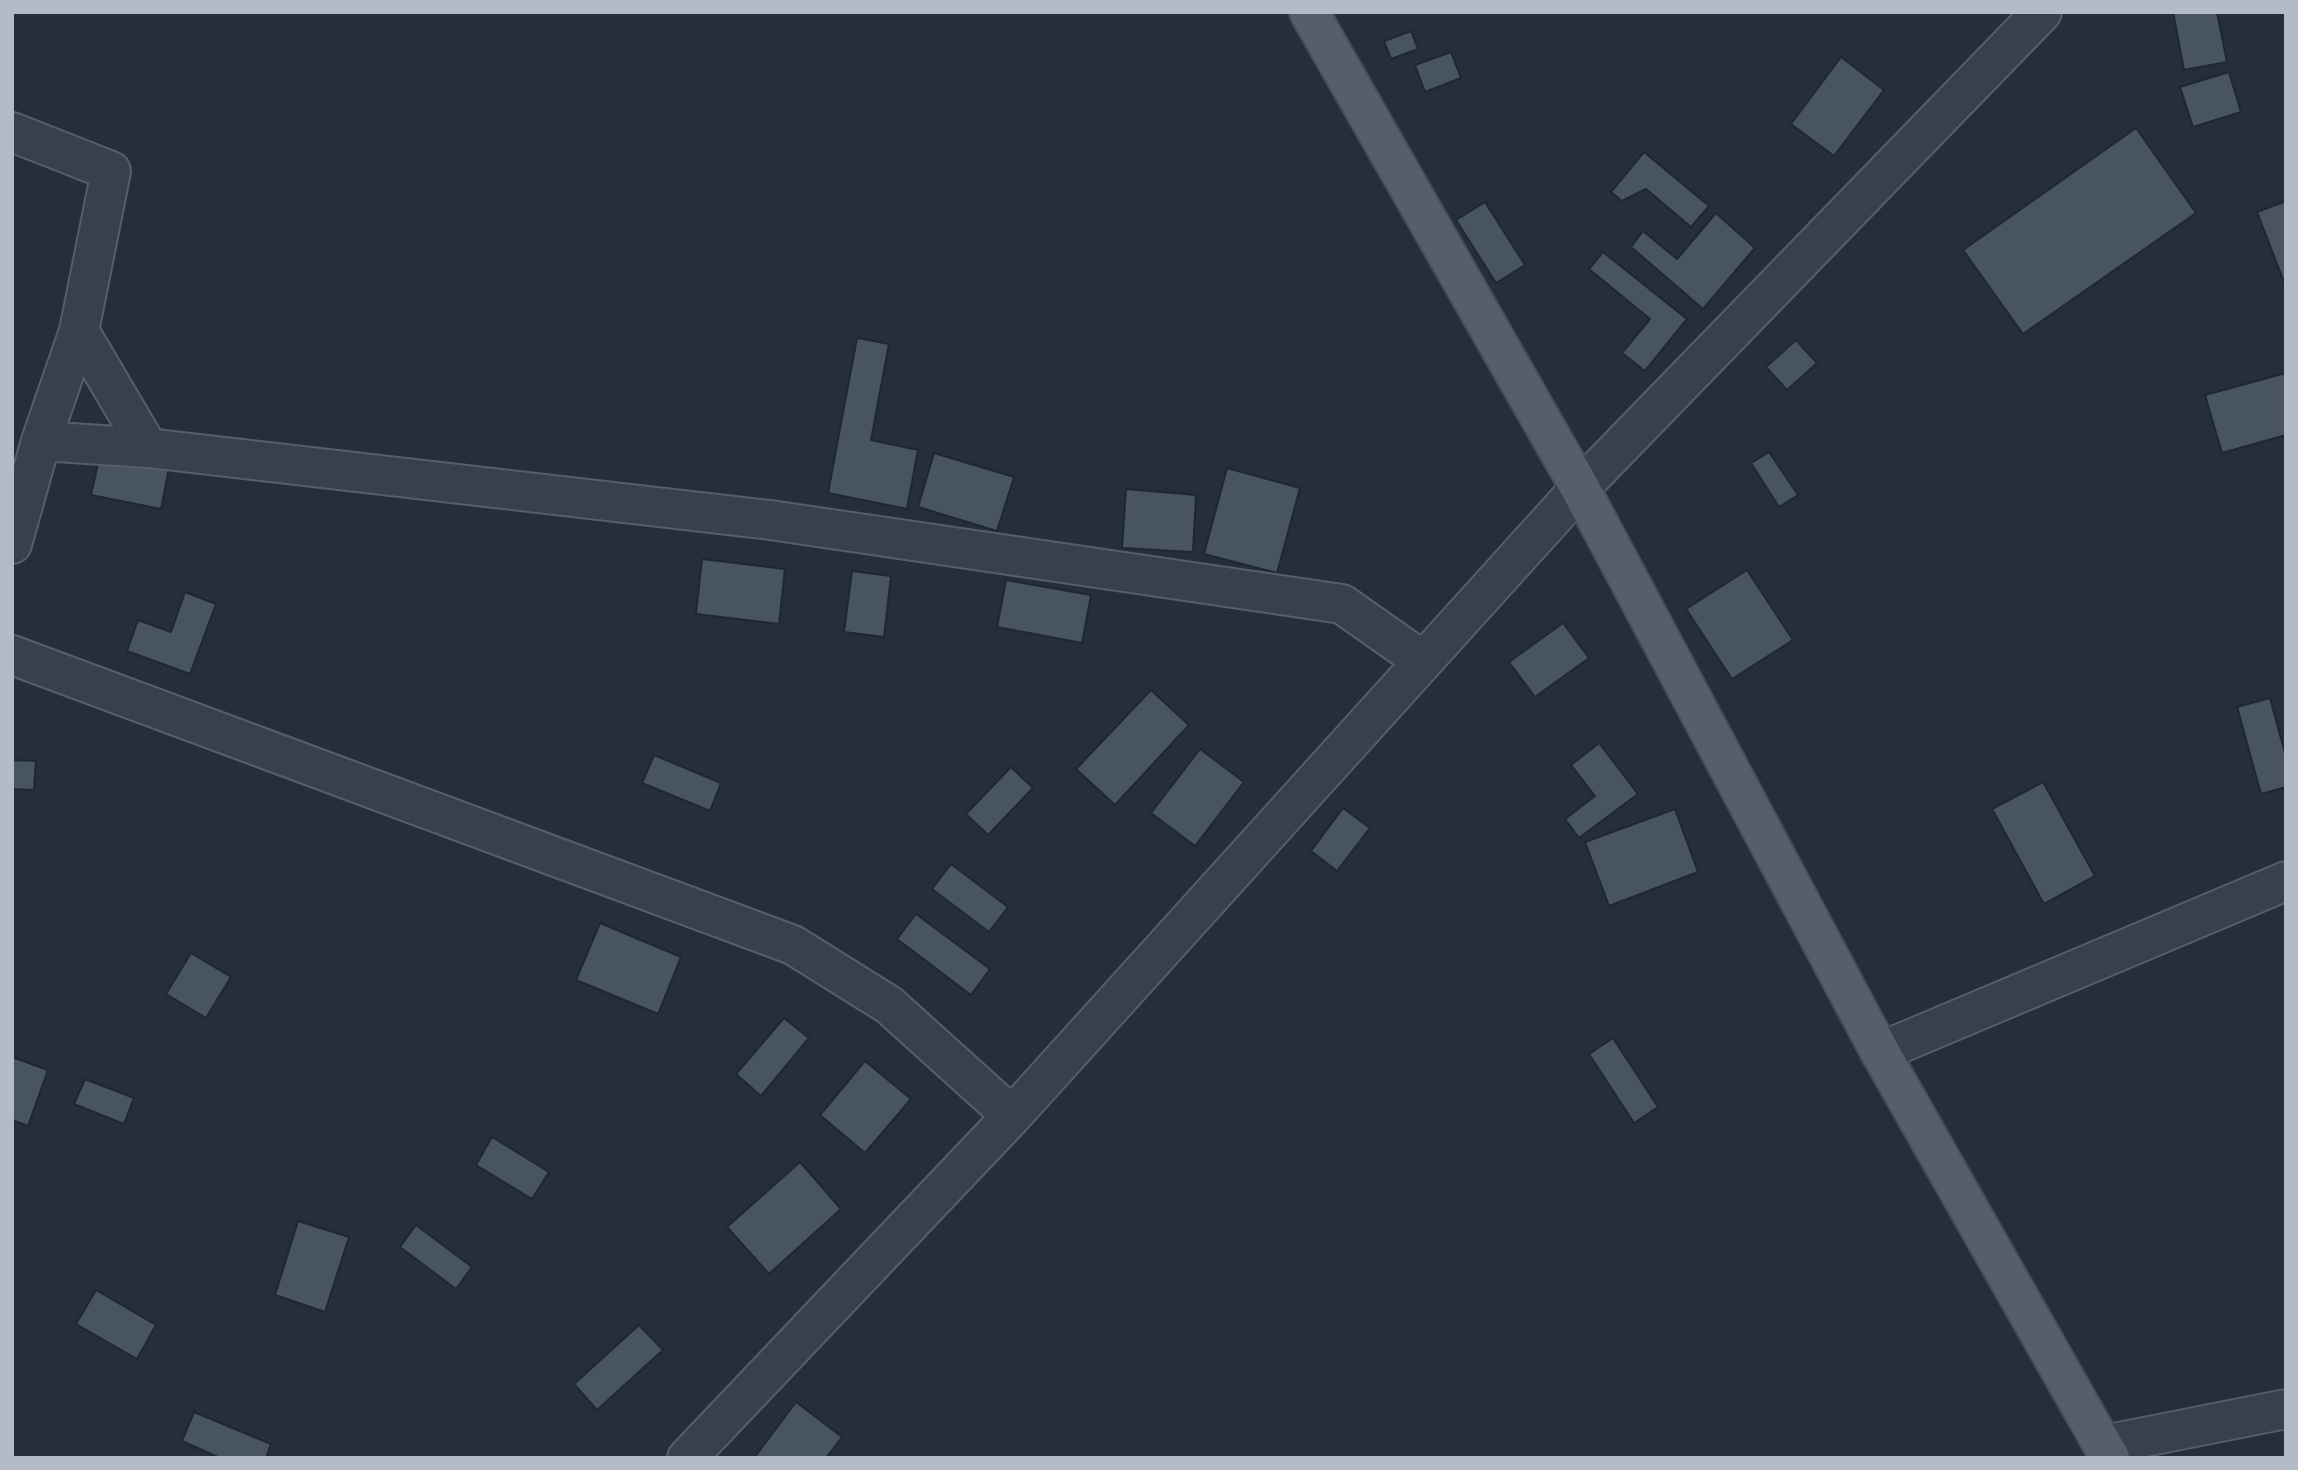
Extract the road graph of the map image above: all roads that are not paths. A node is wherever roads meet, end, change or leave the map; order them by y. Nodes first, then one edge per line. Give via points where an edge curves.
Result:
1 (1309, 12) edge
2 (2042, 12) edge
3 (12, 132) edge
4 (79, 331) junction
5 (41, 440) junction
6 (148, 448) junction
7 (1580, 488) junction
8 (12, 544) edge
9 (12, 655) edge
10 (1423, 661) junction
11 (2286, 881) edge
12 (1880, 1052) junction
13 (1012, 1116) junction
14 (2286, 1409) edge
15 (2107, 1451) edge
16 (687, 1458) edge

1 - 7 main road
2 - 7 street
3 - 4 street via 111,171
4 - 5 street
4 - 6 street
5 - 6 street
5 - 8 street
6 - 10 street via 770,520 1342,604
7 - 10 street
7 - 12 main road
9 - 13 street via 793,945 890,1006
10 - 13 street
11 - 12 street
12 - 15 main road
13 - 16 street
14 - 15 street

